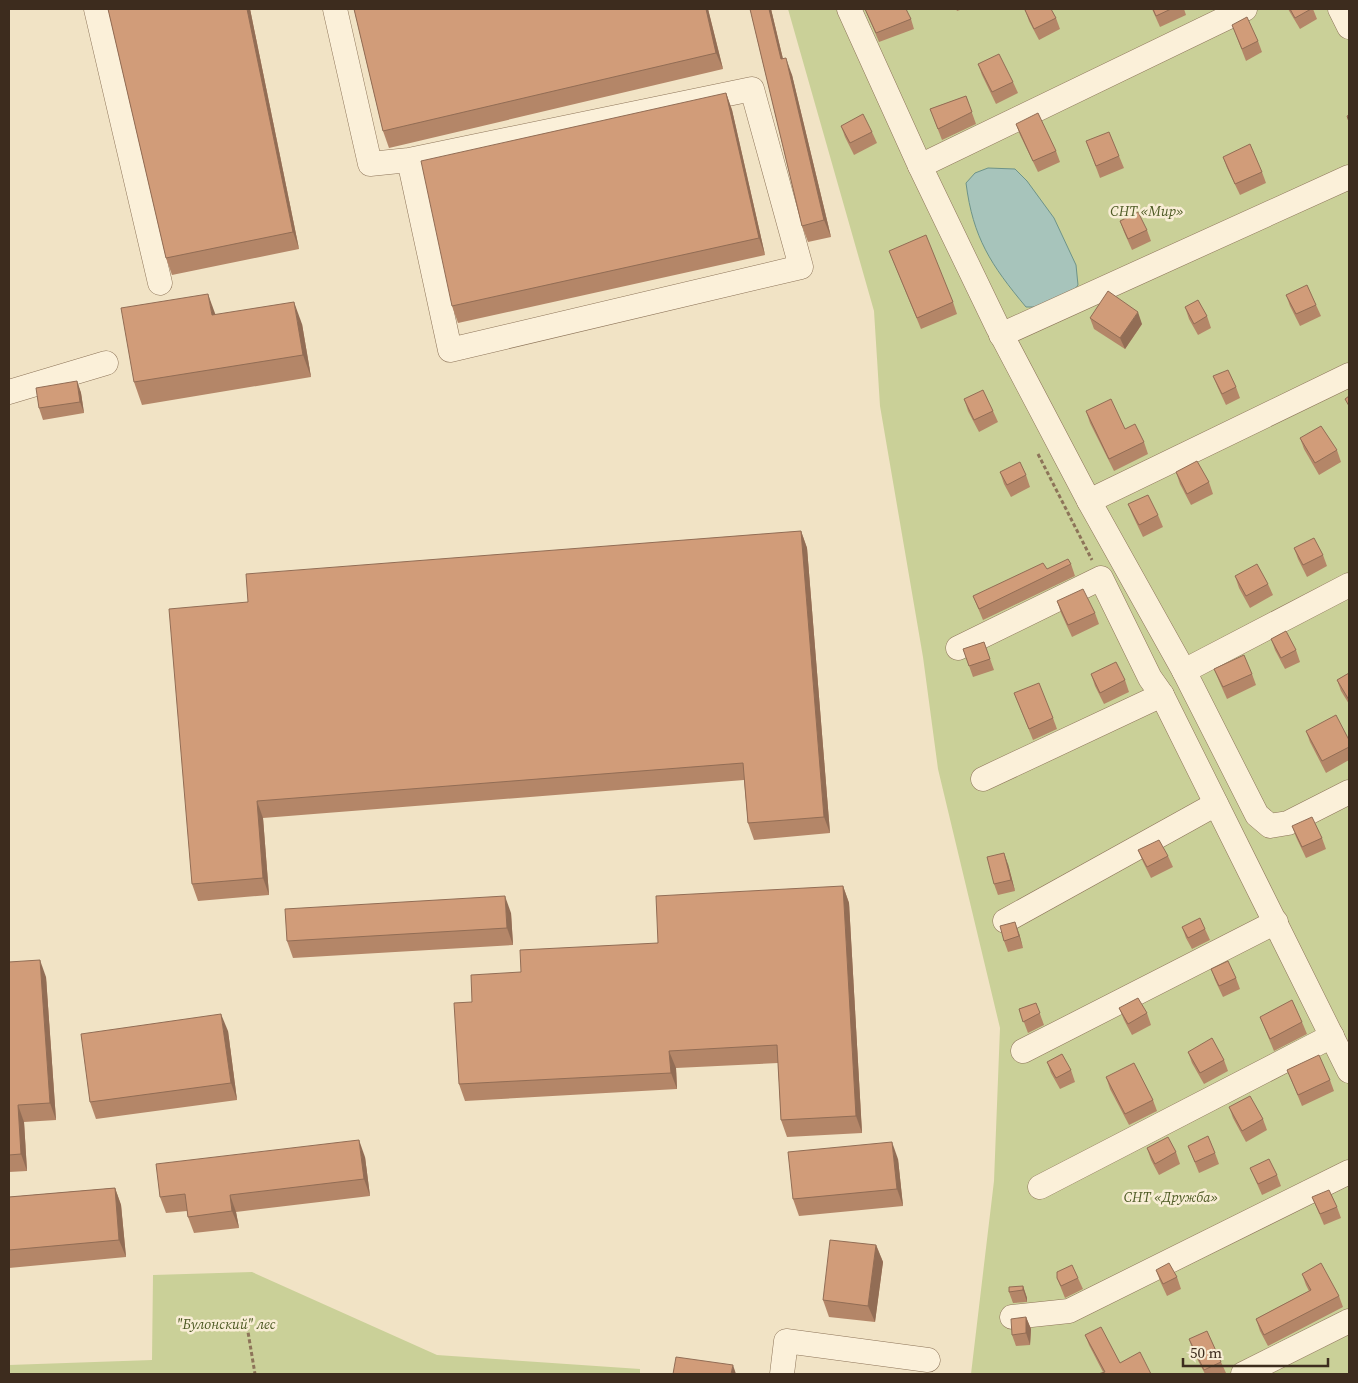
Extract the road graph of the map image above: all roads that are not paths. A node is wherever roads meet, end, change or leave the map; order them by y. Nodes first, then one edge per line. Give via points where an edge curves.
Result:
1 (96, 9) edge
2 (335, 9) edge
3 (849, 9) edge
4 (1245, 9) edge
5 (1340, 9) edge
6 (1349, 27) edge
7 (409, 160) junction
8 (920, 166) junction
9 (1349, 177) edge
10 (160, 283) dead end
11 (1001, 335) junction
12 (106, 363) dead end
13 (1349, 374) edge
14 (9, 392) edge
15 (1089, 501) junction
16 (1349, 585) edge
17 (958, 648) dead end
18 (1184, 670) junction
19 (1162, 695) junction
20 (983, 779) dead end
21 (1349, 792) edge
22 (1216, 804) junction
23 (1005, 921) dead end
24 (1276, 922) junction
25 (1332, 1036) junction
26 (1023, 1051) dead end
27 (1347, 1062) edge
28 (1349, 1172) edge
29 (1040, 1187) dead end
30 (1012, 1317) edge
31 (1349, 1320) edge
32 (928, 1360) dead end
33 (782, 1374) edge
34 (1243, 1374) edge

1 - 10 lane
2 - 7 lane via 370,164
3 - 8 lane
4 - 8 lane
5 - 6 lane
7 - 7 lane via 450,350 801,267 752,89
8 - 11 lane
9 - 11 lane
11 - 15 lane
12 - 14 lane
13 - 15 lane
15 - 18 lane
16 - 18 lane
17 - 19 lane via 1101,578 1150,678
18 - 21 lane via 1257,816 1270,826 1288,823
19 - 20 lane
19 - 22 lane
22 - 23 lane
22 - 24 lane
24 - 25 lane
24 - 26 lane
25 - 27 lane
25 - 29 lane
28 - 30 lane via 1069,1311
31 - 34 lane
32 - 33 lane via 786,1341

